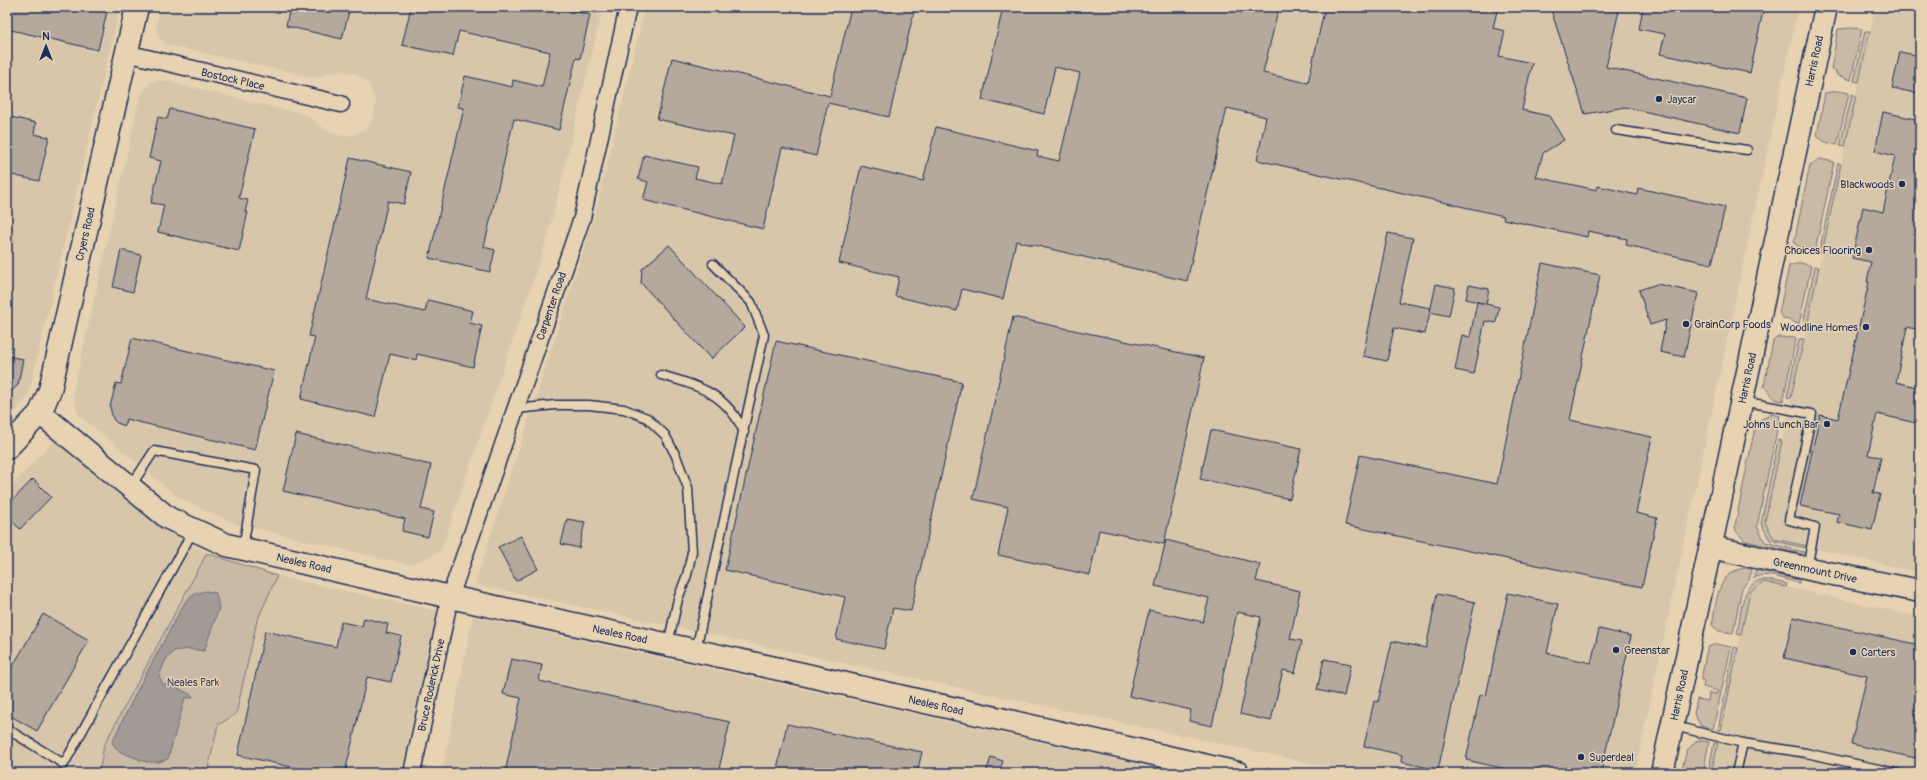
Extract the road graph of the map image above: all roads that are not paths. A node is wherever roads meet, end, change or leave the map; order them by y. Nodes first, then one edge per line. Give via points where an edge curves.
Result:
1 (137, 7) edge
2 (628, 7) edge
3 (1826, 7) edge
4 (126, 53) junction
5 (341, 104) dead end
6 (1616, 130) dead end
7 (1747, 150) dead end
8 (714, 264) dead end
9 (661, 375) dead end
10 (1742, 401) junction
11 (516, 409) junction
12 (40, 413) junction
13 (744, 432) junction
14 (7, 448) edge
15 (130, 487) junction
16 (193, 531) junction
17 (1711, 547) junction
18 (243, 549) junction
19 (1807, 569) junction
20 (1920, 591) edge
21 (450, 597) junction
22 (667, 644) junction
23 (696, 651) junction
24 (1673, 726) junction
25 (7, 729) edge
26 (1743, 743) junction
27 (412, 773) edge
28 (1238, 773) edge
29 (1662, 773) edge
30 (1736, 773) edge
31 (1897, 773) edge

1 - 4 street, Cryers Road
2 - 11 street, Carpenter Road via 582,218
3 - 10 street, Harris Road
4 - 5 street, Bostock Place
4 - 12 street, Cryers Road via 50,390
6 - 7 lane
8 - 13 lane via 751,302 764,335
9 - 13 lane via 697,385 722,401 737,418
10 - 17 street, Harris Road
10 - 19 lane via 1812,414 1789,520 1815,527
11 - 21 street, Carpenter Road
11 - 22 lane via 589,405 624,409 647,418 665,435 688,488 692,552
12 - 14 street, Cryers Road
12 - 15 street, Neales Road
13 - 23 lane
15 - 16 street, Neales Road via 168,518
15 - 18 lane via 154,452 256,470
16 - 18 street, Neales Road
16 - 25 lane via 64,764
17 - 19 street, Greenmount Drive
17 - 24 street, Harris Road
18 - 21 street, Neales Road
19 - 20 street, Greenmount Drive
21 - 22 street, Neales Road
21 - 27 street, Bruce Roderick Drive
22 - 23 street, Neales Road
23 - 28 street, Neales Road
24 - 26 lane
24 - 29 street, Harris Road
26 - 30 lane
26 - 31 lane via 1806,752

